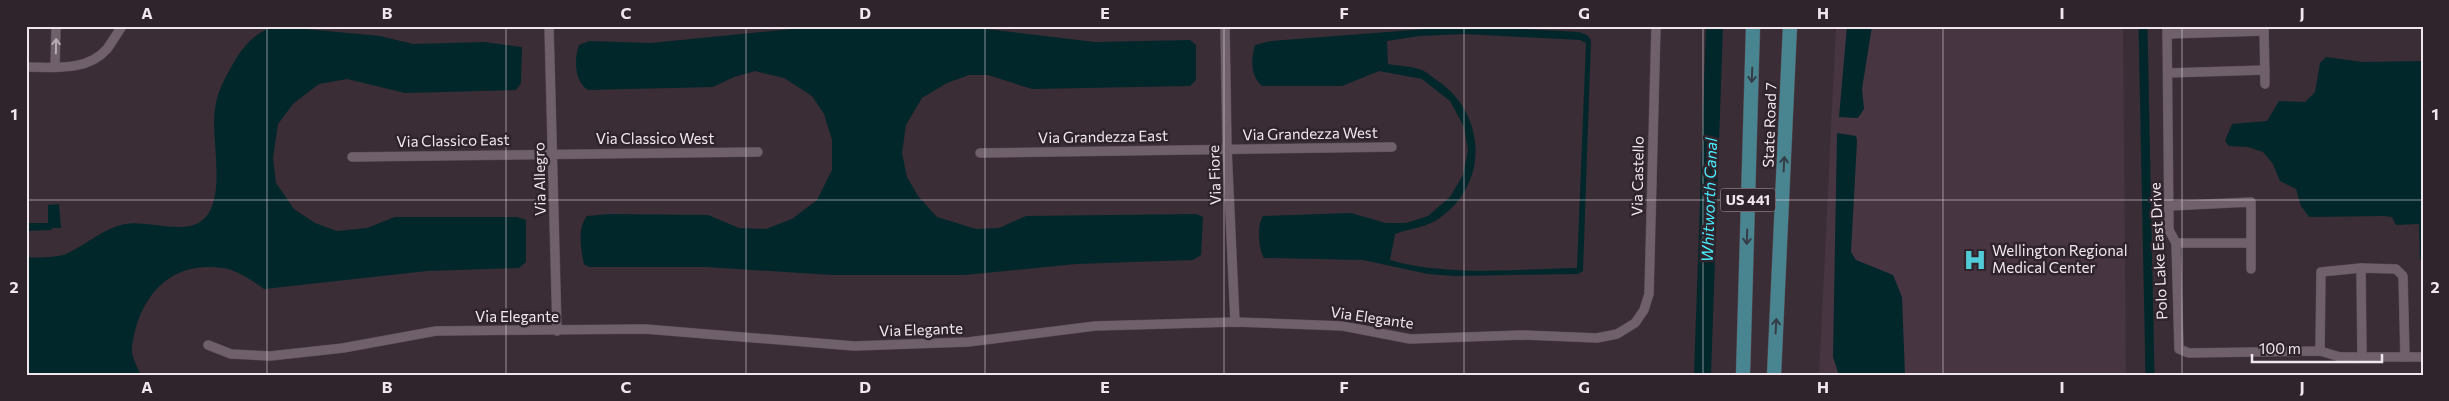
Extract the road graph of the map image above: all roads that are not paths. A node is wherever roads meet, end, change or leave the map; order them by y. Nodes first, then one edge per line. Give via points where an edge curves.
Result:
1 (56, 26) edge
2 (122, 26) edge
3 (549, 26) edge
4 (1226, 26) edge
5 (1656, 26) edge
6 (1753, 26) edge
7 (1790, 26) edge
8 (2264, 29) edge
9 (2168, 30) edge
10 (26, 67) edge
11 (55, 67) junction
12 (2265, 70) junction
13 (2168, 73) junction
14 (2265, 84) dead end
15 (1392, 146) dead end
16 (1227, 148) junction
17 (758, 152) dead end
18 (554, 153) junction
19 (980, 153) dead end
20 (352, 157) dead end
21 (2169, 206) junction
22 (2176, 242) junction
23 (2251, 243) junction
24 (2361, 268) junction
25 (2252, 269) dead end
26 (1235, 322) junction
27 (1634, 323) joint
28 (557, 331) junction
29 (208, 345) dead end
30 (2320, 351) junction
31 (2423, 356) edge
32 (2362, 357) junction
33 (2406, 357) junction
34 (1743, 375) edge
35 (1774, 375) edge

11 -> 1 street
2 - 11 street via 106,50 91,62
3 - 18 street, Via Allegro
4 - 16 street, Via Fiore
5 - 27 street, Via Castello via 1649,294 1644,310
6 -> 34 main road, State Road 7 / US 441
35 -> 7 main road, State Road 7 / US 441
8 - 9 street
8 - 12 street
9 - 13 street, Polo Lake East Drive
10 - 11 street
12 - 13 street
12 - 14 street
13 - 21 street, Polo Lake East Drive
15 - 16 street, Via Grandezza West
16 - 19 street, Via Grandezza East
16 - 26 street, Via Fiore
17 - 18 street, Via Classico West
18 - 20 street, Via Classico East
18 - 28 street, Via Allegro
21 - 22 street, Polo Lake East Drive via 2169,230
21 - 23 street via 2251,202
22 - 23 street
22 - 30 street, Polo Lake East Drive via 2179,349 2188,353
23 - 25 street
24 - 30 street via 2320,272
24 - 32 street
24 - 33 street via 2396,269 2403,276
26 - 27 street, Via Elegante via 1343,326 1410,339 1597,338 1617,334
26 - 28 street, Via Elegante via 1095,326 968,342 854,346 645,329
28 - 29 street, Via Elegante via 436,331 343,348 270,356 231,354
30 - 32 street, Polo Lake East Drive via 2340,357
31 - 33 street, Polo Lake East Drive
32 - 33 street, Polo Lake East Drive

